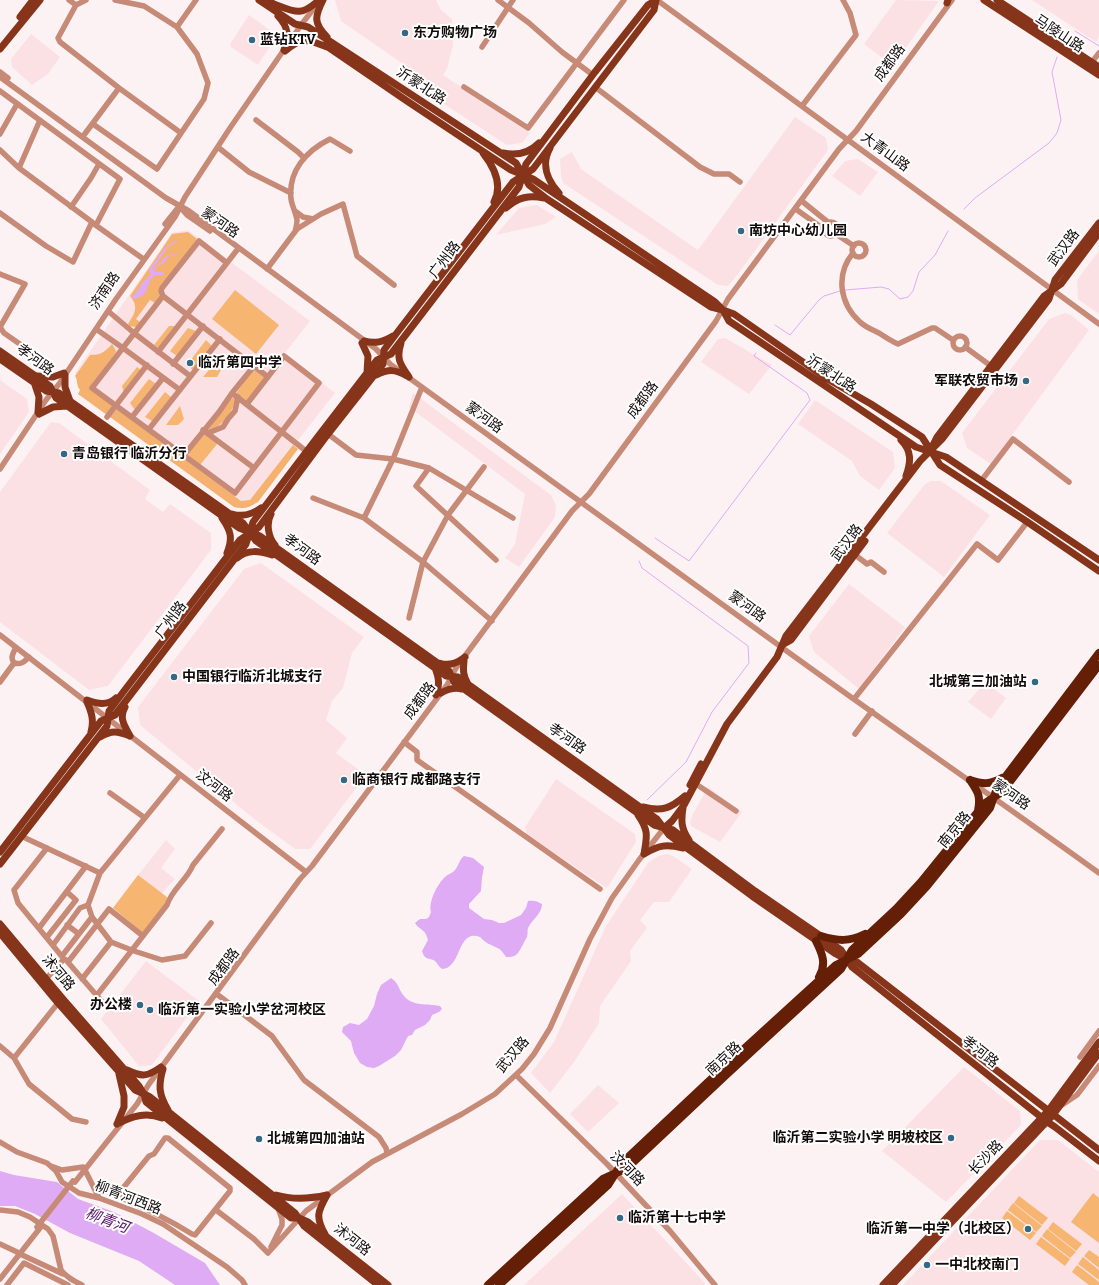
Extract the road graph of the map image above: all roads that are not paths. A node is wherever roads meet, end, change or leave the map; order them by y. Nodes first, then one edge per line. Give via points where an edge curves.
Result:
1 (33, 0) edge
2 (40, 0) edge
3 (69, 0) edge
4 (86, 0) edge
5 (115, 0) edge
6 (196, 0) edge
7 (259, 0) edge
8 (321, 0) edge
9 (498, 0) edge
10 (513, 0) edge
11 (624, 0) edge
12 (656, 0) edge
13 (843, 0) edge
14 (984, 0) edge
15 (997, 0) edge
16 (950, 1) edge
17 (270, 3) edge
18 (76, 5) junction
19 (508, 7) junction
20 (301, 25) junction
21 (177, 28) junction
22 (0, 43) edge
23 (332, 47) junction
24 (482, 47) dead end
25 (0, 49) edge
26 (284, 51) junction
27 (1099, 53) edge
28 (1092, 62) junction
29 (577, 64) junction
30 (1099, 67) edge
31 (0, 72) edge
32 (593, 75) junction
33 (1099, 75) edge
34 (0, 77) edge
35 (464, 87) dead end
36 (595, 87) junction
37 (119, 88) junction
38 (0, 91) edge
39 (17, 104) junction
40 (802, 106) junction
41 (40, 120) junction
42 (256, 120) dead end
43 (93, 124) junction
44 (555, 132) junction
45 (182, 133) junction
46 (0, 134) edge
47 (84, 135) junction
48 (847, 140) junction
49 (219, 148) junction
50 (479, 148) junction
51 (0, 150) edge
52 (350, 151) dead end
53 (499, 152) junction
54 (303, 157) junction
55 (99, 164) junction
56 (19, 168) junction
57 (523, 175) junction
58 (740, 182) dead end
59 (291, 193) junction
60 (547, 199) junction
61 (567, 202) junction
62 (803, 202) junction
63 (180, 206) junction
64 (71, 207) junction
65 (797, 210) junction
66 (295, 211) junction
67 (0, 213) edge
68 (490, 217) junction
69 (313, 219) junction
70 (829, 223) junction
71 (1099, 223) edge
72 (94, 224) junction
73 (825, 230) junction
74 (295, 232) junction
75 (1099, 233) edge
76 (836, 234) junction
77 (854, 246) junction
78 (237, 250) junction
79 (853, 253) junction
80 (142, 258) junction
81 (227, 263) junction
82 (267, 269) junction
83 (0, 274) edge
84 (394, 285) dead end
85 (1053, 290) junction
86 (164, 296) junction
87 (723, 310) junction
88 (108, 311) junction
89 (187, 314) junction
90 (1099, 324) edge
91 (203, 326) junction
92 (0, 327) edge
93 (96, 329) junction
94 (134, 333) junction
95 (2, 335) edge
96 (399, 337) junction
97 (220, 339) junction
98 (953, 340) junction
99 (363, 342) junction
100 (965, 347) junction
101 (123, 348) junction
102 (0, 351) edge
103 (158, 352) junction
104 (37, 356) dead end
105 (384, 357) junction
106 (0, 359) edge
107 (173, 364) junction
108 (147, 366) junction
109 (254, 366) junction
110 (991, 366) junction
111 (367, 373) junction
112 (65, 374) junction
113 (190, 376) junction
114 (374, 376) junction
115 (268, 377) junction
116 (409, 377) junction
117 (163, 378) junction
118 (35, 379) junction
119 (422, 387) junction
120 (180, 390) junction
121 (53, 392) junction
122 (232, 392) junction
123 (238, 397) junction
124 (68, 403) junction
125 (247, 404) junction
126 (116, 405) junction
127 (39, 413) junction
128 (107, 417) dead end
129 (132, 417) junction
130 (149, 429) junction
131 (890, 430) junction
132 (206, 431) junction
133 (282, 431) junction
134 (328, 434) junction
135 (306, 451) junction
136 (930, 451) junction
137 (184, 455) junction
138 (393, 458) junction
139 (484, 467) dead end
140 (254, 468) junction
141 (429, 468) junction
142 (0, 469) edge
143 (0, 472) edge
144 (981, 481) junction
145 (1069, 482) dead end
146 (900, 486) junction
147 (467, 490) junction
148 (313, 498) dead end
149 (581, 503) junction
150 (271, 505) junction
151 (224, 514) junction
152 (448, 515) junction
153 (364, 518) junction
154 (513, 518) dead end
155 (1026, 521) junction
156 (250, 532) junction
157 (854, 554) junction
158 (282, 555) junction
159 (496, 560) dead end
160 (1099, 560) edge
161 (228, 561) junction
162 (423, 562) junction
163 (1099, 571) edge
164 (884, 572) dead end
165 (409, 618) dead end
166 (492, 621) junction
167 (0, 634) edge
168 (780, 646) junction
169 (16, 647) junction
170 (1099, 653) edge
171 (29, 657) junction
172 (464, 659) junction
173 (14, 663) junction
174 (1099, 665) edge
175 (437, 666) junction
176 (451, 676) junction
177 (0, 682) edge
178 (467, 688) junction
179 (127, 694) junction
180 (439, 694) junction
181 (854, 699) junction
182 (87, 701) junction
183 (872, 711) junction
184 (108, 718) junction
185 (855, 734) dead end
186 (90, 736) junction
187 (130, 736) junction
188 (98, 738) junction
189 (404, 742) junction
190 (180, 775) junction
191 (1006, 775) junction
192 (970, 780) junction
193 (696, 784) junction
194 (110, 793) dead end
195 (685, 796) junction
196 (994, 797) junction
197 (684, 805) junction
198 (637, 809) junction
199 (736, 811) dead end
200 (977, 813) junction
201 (145, 818) junction
202 (664, 828) junction
203 (222, 829) dead end
204 (21, 836) junction
205 (690, 847) junction
206 (47, 848) junction
207 (0, 852) edge
208 (644, 854) junction
209 (0, 864) edge
210 (86, 866) junction
211 (306, 872) junction
212 (100, 873) junction
213 (1099, 873) edge
214 (600, 889) dead end
215 (67, 892) junction
216 (88, 904) junction
217 (92, 917) junction
218 (0, 920) edge
219 (211, 922) dead end
220 (98, 924) junction
221 (68, 925) junction
222 (1, 928) edge
223 (39, 928) junction
224 (873, 930) junction
225 (79, 934) junction
226 (143, 936) junction
227 (47, 937) junction
228 (819, 938) junction
229 (111, 942) junction
230 (53, 945) junction
231 (132, 950) junction
232 (65, 959) junction
233 (847, 960) junction
234 (46, 979) junction
235 (82, 979) junction
236 (816, 983) junction
237 (97, 995) junction
238 (218, 995) junction
239 (58, 1003) junction
240 (105, 1005) dead end
241 (1099, 1031) edge
242 (1099, 1042) edge
243 (0, 1046) edge
244 (1099, 1053) edge
245 (1080, 1057) joint
246 (14, 1058) junction
247 (1082, 1065) junction
248 (1099, 1066) edge
249 (162, 1068) junction
250 (121, 1070) junction
251 (516, 1075) junction
252 (144, 1094) junction
253 (1059, 1107) junction
254 (1050, 1113) junction
255 (169, 1117) junction
256 (1044, 1120) junction
257 (86, 1122) dead end
258 (120, 1123) junction
259 (0, 1142) edge
260 (1099, 1150) edge
261 (387, 1153) junction
262 (1099, 1161) edge
263 (51, 1166) junction
264 (84, 1168) junction
265 (615, 1173) junction
266 (272, 1194) junction
267 (327, 1195) junction
268 (99, 1198) junction
269 (278, 1208) junction
270 (0, 1210) edge
271 (216, 1210) junction
272 (299, 1218) junction
273 (326, 1237) junction
274 (0, 1244) edge
275 (19, 1253) junction
276 (268, 1253) junction
277 (0, 1274) edge
278 (64, 1274) junction
279 (0, 1279) edge
280 (7, 1285) edge
281 (68, 1285) edge
282 (82, 1285) edge
283 (245, 1285) edge
284 (378, 1285) edge
285 (388, 1285) edge
286 (488, 1285) edge
287 (499, 1285) edge
288 (715, 1285) edge
289 (883, 1285) edge
290 (892, 1285) edge

1 - 22 main road
2 - 25 main road
3 - 18 street
4 - 18 street
5 - 21 street via 144,6
6 - 21 street
7 - 17 main road, 沂蒙北路
8 - 17 main road via 302,12 294,12
8 - 20 street, 济南路
8 - 23 main road via 317,12 318,26
9 - 19 street
10 - 19 street
11 - 29 street
12 - 32 main road, 广州路 via 648,5
12 - 36 main road, 广州路 via 654,10
12 - 40 street, 大青山路
13 - 40 street via 850,13 856,35
14 - 33 main road, 马陵山路
15 - 28 main road, 马陵山路
16 - 48 street, 成都路
17 - 20 main road, 沂蒙北路 via 298,20
17 - 26 main road via 288,31
18 - 37 street via 58,38 60,42
19 - 24 street
19 - 29 street via 530,22
20 - 23 main road, 沂蒙北路
20 - 26 street, 济南路
21 - 45 street via 198,54 208,83 204,100
23 - 26 main road via 301,40
23 - 50 main road, 沂蒙北路 via 407,101
23 - 53 main road, 沂蒙北路
26 - 49 street, 济南路
26 - 63 street, 济南路
27 - 28 street
28 - 30 main road, 马陵山路
29 - 32 street
29 - 35 street via 528,128
31 - 47 street, 蒙河路
32 - 44 main road, 广州路
34 - 63 street, 蒙河路
36 - 44 main road, 广州路
36 - 58 street via 700,167 714,174 729,174
37 - 43 street
37 - 45 street
38 - 39 street
39 - 41 street
39 - 46 street
40 - 48 street, 大青山路
41 - 55 street
41 - 56 street
42 - 54 street
43 - 45 street via 157,169
43 - 47 street
44 - 53 main road via 529,151 519,154
44 - 57 main road, 广州路 via 526,164
44 - 61 main road via 548,152 546,172 550,182
47 - 63 street, 蒙河路
48 - 62 street, 成都路
48 - 85 street, 大青山路
48 - 87 street, 成都路 via 728,299
49 - 59 street via 249,172
49 - 63 street, 济南路
50 - 57 main road, 沂蒙北路 via 511,170
50 - 68 main road via 495,171 498,184
51 - 56 street
52 - 54 street via 330,139
53 - 57 main road, 沂蒙北路 via 516,164
54 - 59 street via 290,185
55 - 64 street
55 - 72 street via 120,179
56 - 64 street
57 - 60 main road, 沂蒙北路 via 529,185
57 - 61 main road, 沂蒙北路 via 534,179
57 - 68 main road, 广州路 via 513,182
59 - 66 street
60 - 68 main road via 525,196
60 - 87 main road, 沂蒙北路 via 711,307
61 - 87 main road, 沂蒙北路 via 715,302
62 - 65 street, 成都路
62 - 70 street
63 - 78 street, 蒙河路 via 187,215
63 - 80 street, 济南路
63 - 82 street, 蒙河路
63 - 88 street, 济南路 via 175,217
64 - 72 street
65 - 73 street
65 - 87 street, 成都路
66 - 69 street via 303,217
66 - 74 street
67 - 72 street via 73,262
68 - 96 main road, 广州路
69 - 74 street
69 - 84 street via 343,204 357,256
70 - 73 street
70 - 76 street via 834,222 837,225
71 - 85 main road, 武汉路 via 1056,280
72 - 80 street
73 - 76 street via 828,235
74 - 82 street
75 - 85 main road, 武汉路 via 1061,284
76 - 77 street
77 - 79 street
77 - 79 street via 862,244 866,251 860,257
78 - 81 street
78 - 99 street, 蒙河路
79 - 98 street via 842,272 842,287 849,309 862,323 898,344 932,328
80 - 112 street, 济南路
81 - 86 street via 199,241 162,288
81 - 89 street
82 - 99 street, 蒙河路
83 - 92 street via 25,284
85 - 90 street, 大青山路
85 - 110 main road, 武汉路 via 1044,296
85 - 136 main road, 武汉路 via 1049,299 942,439
86 - 89 street
86 - 94 street
87 - 131 main road, 沂蒙北路 via 729,321
87 - 136 main road, 沂蒙北路 via 734,314 826,378 922,437
87 - 149 street, 成都路
88 - 93 street, 济南路
88 - 94 street
89 - 91 street
89 - 103 street
91 - 97 street
91 - 107 street
92 - 95 street
93 - 101 street
93 - 112 street, 济南路
94 - 101 street
94 - 103 street
95 - 104 street
96 - 99 main road via 378,343
96 - 105 main road, 广州路 via 391,354
96 - 116 main road via 400,365
97 - 109 street
97 - 113 street
98 - 100 street via 956,349 961,350
98 - 100 street via 957,337 964,338
99 - 105 street, 蒙河路
99 - 111 main road via 368,356
100 - 110 street
101 - 108 street
101 - 126 street via 92,388
102 - 118 main road, 孝河路
103 - 107 street
105 - 111 main road, 广州路 via 377,360
105 - 114 main road, 广州路 via 383,364
105 - 116 street, 蒙河路
106 - 118 main road, 孝河路
107 - 113 street
108 - 117 street
108 - 126 street
109 - 115 street
109 - 122 street
110 - 136 main road, 武汉路
111 - 135 main road, 广州路
112 - 118 main road
112 - 121 street, 济南路
112 - 124 main road
113 - 120 street
114 - 116 main road via 396,370
114 - 134 main road, 广州路
115 - 125 street
115 - 133 street via 284,356 319,383
116 - 119 street, 蒙河路
117 - 120 street
117 - 129 street
118 - 121 main road, 孝河路 via 46,391
118 - 127 main road
119 - 138 street
119 - 149 street, 蒙河路
120 - 130 street
121 - 124 main road, 孝河路 via 56,398
121 - 127 street, 济南路
122 - 123 street
122 - 132 street
123 - 125 street
123 - 132 street via 235,411 223,427
124 - 127 main road
124 - 151 main road, 孝河路
125 - 133 street
126 - 128 street
126 - 129 street
127 - 142 street, 济南路
127 - 143 street, 济南路
129 - 130 street
130 - 137 street
131 - 136 main road, 沂蒙北路 via 916,447
131 - 146 main road via 905,444 910,456 910,464
132 - 137 street
132 - 140 street
133 - 135 street
133 - 140 street
134 - 138 street via 356,455
134 - 150 main road, 广州路
135 - 150 main road, 广州路
136 - 144 main road, 沂蒙北路 via 946,457
136 - 146 main road, 武汉路
136 - 155 main road, 沂蒙北路 via 940,465
136 - 157 main road, 武汉路 via 923,464
137 - 140 street via 235,493
138 - 141 street
138 - 153 street
139 - 147 street
141 - 147 street
141 - 152 street via 416,486
144 - 145 street via 1013,439
144 - 160 main road, 沂蒙北路
146 - 168 main road, 武汉路
147 - 152 street
147 - 154 street
148 - 153 street
149 - 166 street, 成都路
149 - 168 street, 蒙河路
149 - 172 street, 成都路
150 - 151 main road via 247,515
150 - 156 main road, 广州路 via 259,526
150 - 158 main road via 269,530 272,542
151 - 156 main road, 孝河路 via 239,528
151 - 161 main road via 231,536
152 - 159 street
152 - 162 street
153 - 162 street
155 - 163 main road, 沂蒙北路
155 - 181 street via 998,560 977,544
156 - 158 main road, 孝河路 via 260,536
156 - 161 main road, 广州路 via 240,540
157 - 164 street
157 - 168 main road, 武汉路 via 790,640
158 - 161 main road via 252,551
158 - 175 main road, 孝河路
161 - 179 main road, 广州路
162 - 165 street
162 - 166 street
166 - 172 street, 成都路
167 - 169 street, 汶河路
167 - 182 street, 汶河路
168 - 181 street, 蒙河路
168 - 193 main road, 武汉路 via 777,657 727,724
168 - 195 main road, 武汉路 via 724,722
169 - 171 street, 汶河路
169 - 173 street via 12,655
170 - 191 highway, 南京路
171 - 173 street via 23,663
171 - 182 street, 汶河路
172 - 175 main road via 453,664
172 - 176 street, 成都路
172 - 178 main road via 463,672
173 - 177 street
174 - 196 highway, 南京路 via 1002,792
175 - 176 main road, 孝河路 via 446,676
175 - 180 main road
176 - 178 main road, 孝河路 via 458,677
176 - 180 street, 成都路
178 - 180 main road via 450,689
178 - 198 main road, 孝河路
179 - 182 main road via 103,704
179 - 184 main road, 广州路 via 110,711
179 - 187 main road via 121,718
180 - 189 street, 成都路
180 - 211 street, 成都路
181 - 183 street, 蒙河路
182 - 184 street, 汶河路
182 - 186 main road via 93,717
183 - 185 street
183 - 192 street, 蒙河路
184 - 186 main road, 广州路 via 101,721
184 - 187 street, 汶河路
184 - 188 main road, 广州路 via 107,726
186 - 207 main road, 广州路
187 - 188 main road via 112,731
187 - 190 street, 汶河路
188 - 204 main road, 广州路
189 - 211 street, 成都路
189 - 214 street via 417,752 417,760
190 - 201 street
190 - 211 street, 汶河路
191 - 192 highway via 989,784
191 - 196 highway, 南京路
192 - 196 street, 蒙河路
192 - 200 highway via 980,796
193 - 197 main road, 武汉路
193 - 199 street
194 - 201 street
195 - 198 main road via 672,806 660,810
195 - 202 main road, 武汉路
196 - 200 highway, 南京路
196 - 213 street, 蒙河路
196 - 233 highway, 南京路 via 990,808 927,886 858,954
197 - 202 main road, 武汉路 via 672,822
197 - 205 main road via 682,825
198 - 202 main road, 孝河路 via 654,825
198 - 208 main road via 647,831
200 - 224 highway, 南京路 via 921,882
201 - 212 street
202 - 205 main road, 孝河路 via 669,835
202 - 208 street, 武汉路
203 - 226 street via 169,897 168,905
204 - 206 street
204 - 209 main road, 广州路
205 - 208 main road via 664,845
205 - 228 main road, 孝河路 via 752,896
206 - 210 street
206 - 223 street via 14,890 18,903
208 - 251 street, 武汉路 via 612,898 590,939 550,1028 534,1054
210 - 212 street
210 - 215 street
211 - 238 street, 成都路
211 - 249 street, 成都路
212 - 216 street
215 - 223 street
215 - 227 street via 76,900
216 - 217 street
216 - 221 street via 80,908
217 - 220 street
217 - 225 street
218 - 222 main road
219 - 231 street via 185,956 162,960
220 - 226 street via 109,909
220 - 229 street
220 - 232 street
221 - 225 street
221 - 230 street
222 - 234 main road, 沭河路
222 - 239 main road, 沭河路
223 - 227 street
224 - 228 highway via 846,940
224 - 233 highway, 南京路 via 852,950
225 - 232 street
226 - 231 street
227 - 230 street
228 - 233 main road, 孝河路
228 - 236 highway via 824,961 823,970
229 - 231 street
229 - 235 street
230 - 232 street
231 - 237 street
232 - 234 street
232 - 235 street
233 - 236 highway, 南京路 via 836,965
233 - 254 main road, 孝河路 via 857,962
233 - 256 main road, 孝河路 via 852,967
233 - 265 highway, 南京路 via 841,969 627,1168
234 - 250 main road, 沭河路
235 - 237 street
236 - 265 highway, 南京路 via 622,1163
237 - 240 street
238 - 249 street, 成都路
238 - 261 street via 272,1036 304,1080 379,1137
239 - 246 street
239 - 250 main road, 沭河路
241 - 245 street
242 - 247 main road, 长沙路
243 - 246 street
244 - 253 main road, 长沙路
245 - 247 main road
246 - 257 street via 29,1084 72,1118
247 - 254 main road, 长沙路
248 - 253 street via 1077,1095
249 - 250 main road via 145,1076
249 - 252 street, 成都路
249 - 255 main road via 159,1089
250 - 252 main road, 沭河路
250 - 258 main road via 124,1108
251 - 261 street, 武汉路 via 495,1094
251 - 265 street, 汶河路
252 - 255 main road, 沭河路
252 - 258 street, 成都路
253 - 254 main road, 长沙路
254 - 256 main road, 长沙路
254 - 260 main road, 孝河路
255 - 258 main road via 142,1115
255 - 266 main road, 沭河路
255 - 269 main road, 沭河路
256 - 262 main road, 孝河路
256 - 289 main road, 长沙路
256 - 290 main road, 长沙路
258 - 264 street, 成都路
259 - 263 street
261 - 267 street, 武汉路
263 - 264 street via 62,1170
263 - 268 street, 柳青河西路 via 62,1182 79,1193
264 - 268 street
264 - 275 street, 成都路, bridge
265 - 286 highway, 南京路 via 603,1179
265 - 287 highway, 南京路 via 608,1185
265 - 288 street, 汶河路 via 670,1231
266 - 267 main road via 288,1198 316,1198
266 - 272 main road, 沭河路
267 - 272 street, 武汉路
267 - 273 main road via 319,1208 318,1217
268 - 283 street, 柳青河西路 via 163,1224 227,1267
269 - 272 main road, 沭河路 via 291,1218
269 - 276 street via 282,1226
270 - 278 street via 18,1212 48,1229 53,1236 59,1264
271 - 271 street via 230,1188 168,1138 165,1138 119,1193 119,1197 144,1207 195,1235
271 - 276 street
272 - 273 main road, 沭河路
272 - 276 street, 武汉路
272 - 284 main road, 沭河路 via 304,1226
273 - 285 main road, 沭河路
274 - 275 street
275 - 277 street
275 - 278 street
275 - 279 street
278 - 282 street
280 - 281 street via 24,1263

